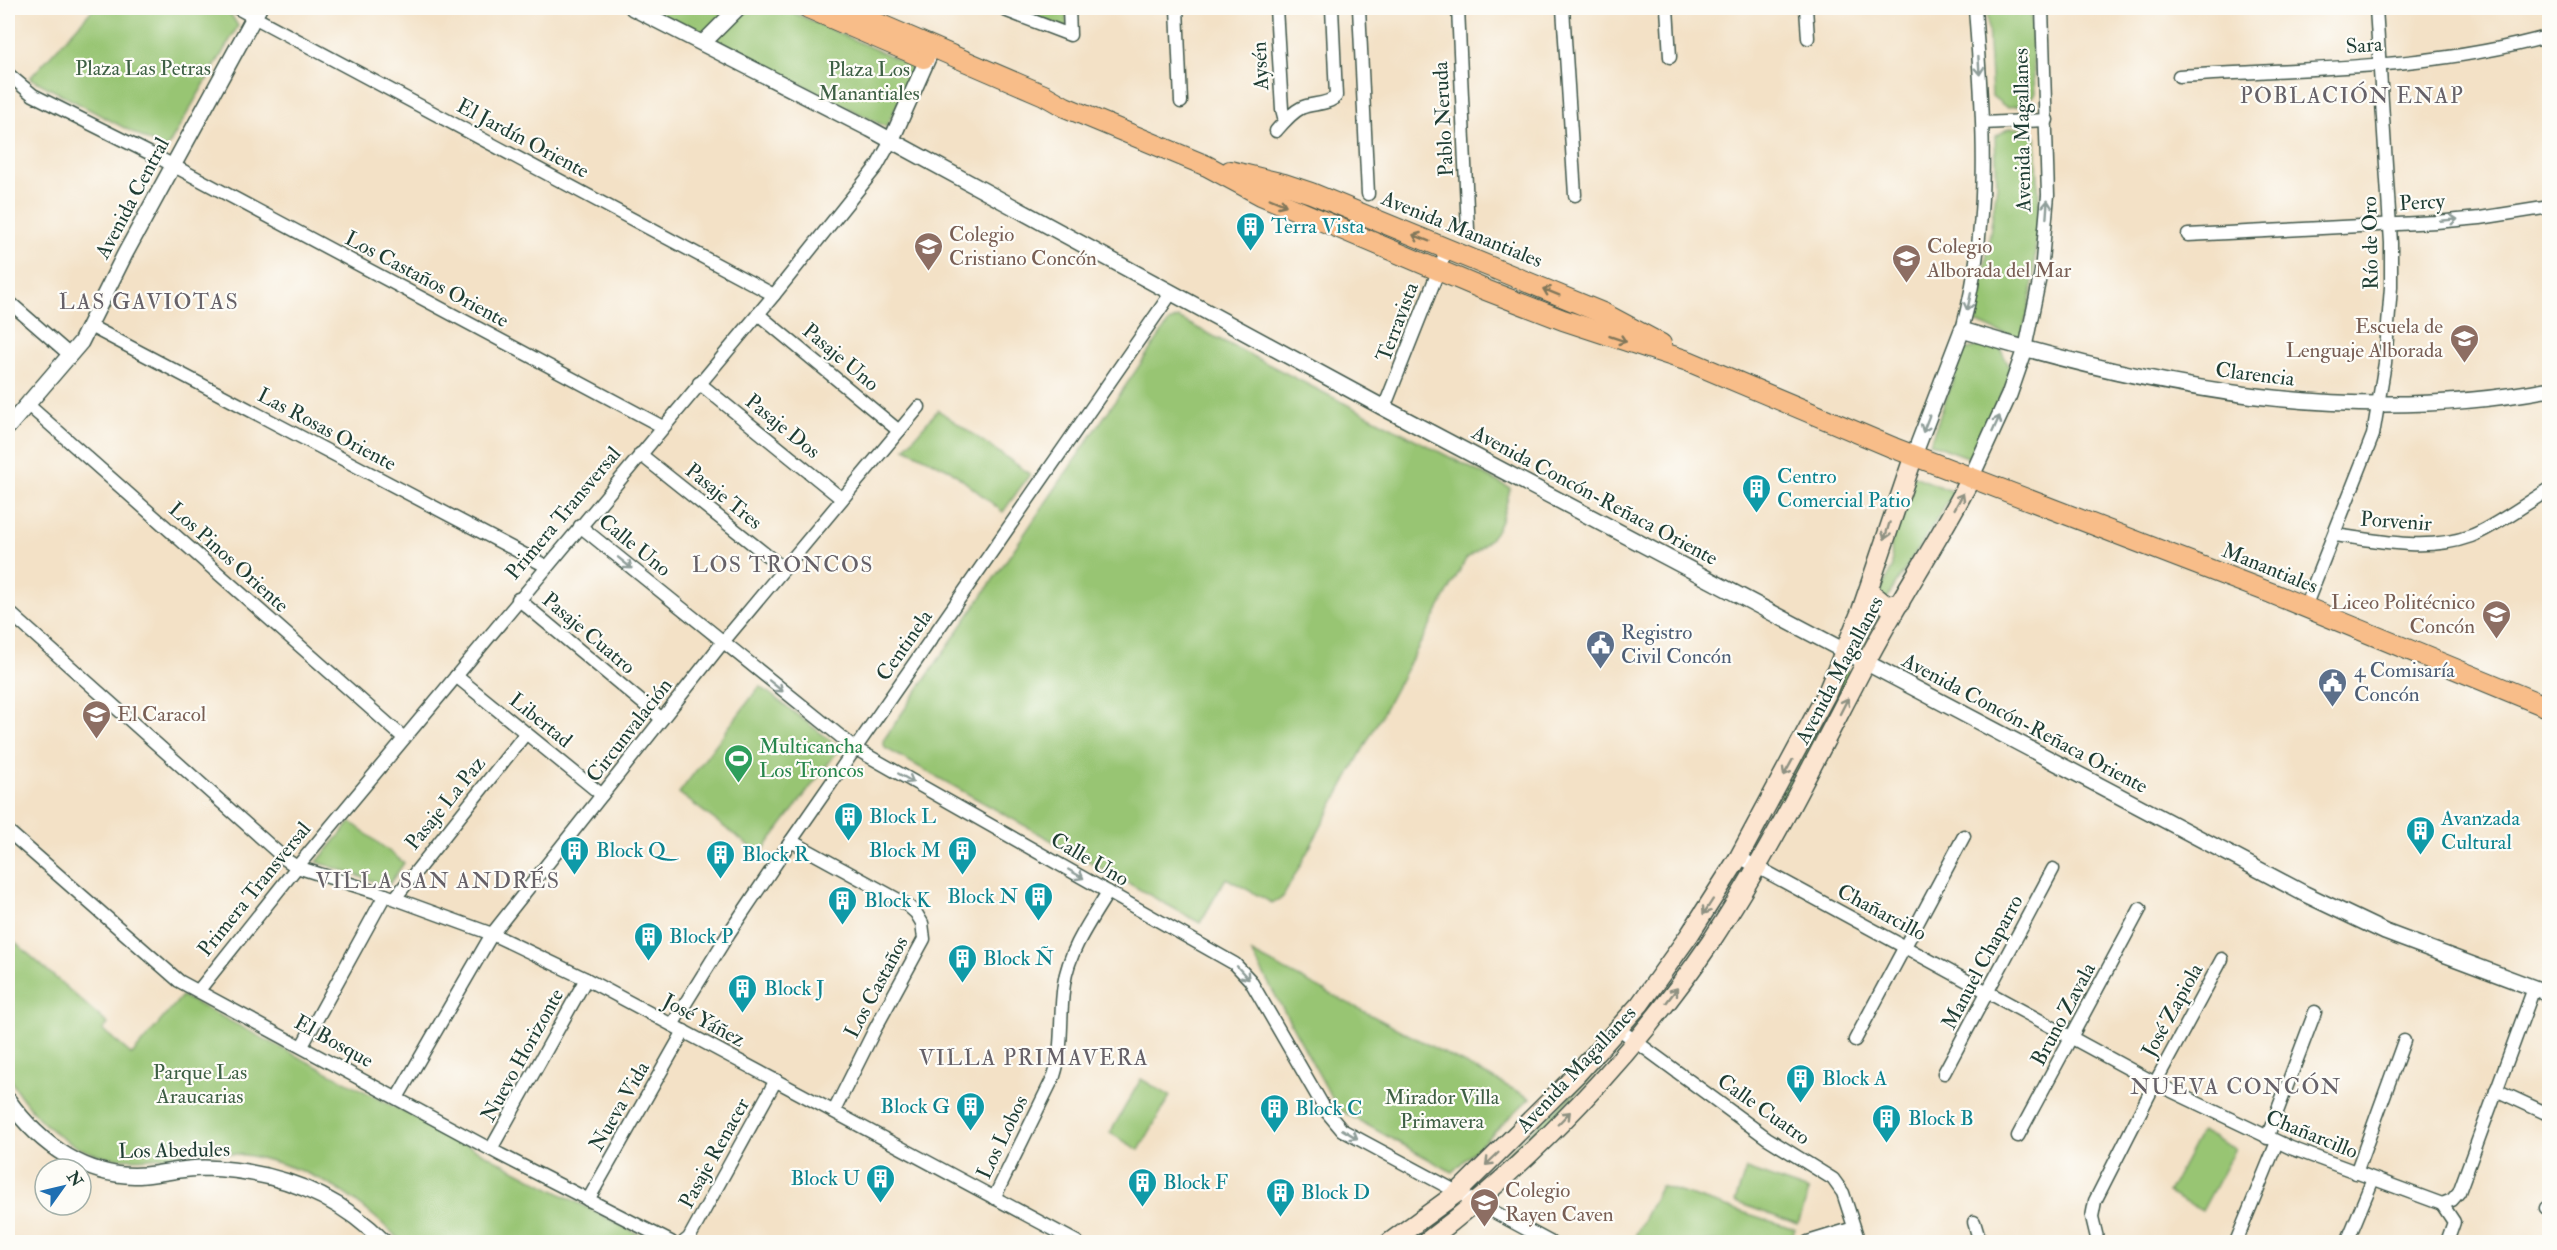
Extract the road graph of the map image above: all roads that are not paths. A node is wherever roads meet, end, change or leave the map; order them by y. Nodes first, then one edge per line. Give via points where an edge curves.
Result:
1 (237, 8) edge
2 (633, 8) edge
3 (738, 8) edge
4 (808, 8) edge
5 (842, 8) edge
6 (1007, 8) edge
7 (1069, 8) edge
8 (1177, 8) edge
9 (1276, 8) edge
10 (1332, 8) edge
11 (1359, 8) edge
12 (1458, 8) edge
13 (1563, 8) edge
14 (1667, 8) edge
15 (1806, 8) edge
16 (1975, 8) edge
17 (2042, 8) edge
18 (2376, 8) edge
19 (257, 12) edge
20 (2550, 36) edge
21 (1808, 38) dead end
22 (704, 42) junction
23 (930, 53) junction
24 (1670, 57) dead end
25 (2379, 64) junction
26 (8, 74) edge
27 (2179, 76) dead end
28 (1181, 102) dead end
29 (2047, 120) junction
30 (1285, 121) junction
31 (1983, 123) junction
32 (1276, 131) dead end
33 (891, 141) junction
34 (173, 166) junction
35 (1207, 166) junction
36 (1368, 194) dead end
37 (1575, 195) dead end
38 (2550, 207) edge
39 (2390, 223) junction
40 (1468, 230) dead end
41 (2188, 235) dead end
42 (1447, 249) junction
43 (1438, 271) junction
44 (1172, 292) junction
45 (774, 294) junction
46 (8, 301) edge
47 (758, 314) junction
48 (90, 326) junction
49 (1962, 330) junction
50 (2025, 349) junction
51 (70, 355) junction
52 (1688, 361) junction
53 (699, 383) junction
54 (2550, 389) edge
55 (27, 404) junction
56 (2379, 406) junction
57 (919, 407) dead end
58 (1384, 408) junction
59 (8, 427) edge
60 (663, 427) junction
61 (899, 431) junction
62 (640, 453) junction
63 (1914, 455) junction
64 (1971, 478) junction
65 (2550, 489) edge
66 (842, 500) junction
67 (580, 526) junction
68 (2335, 535) junction
69 (546, 566) junction
70 (784, 569) junction
71 (1869, 591) junction
72 (519, 599) junction
73 (1900, 603) junction
74 (2305, 607) junction
75 (8, 611) edge
76 (723, 642) junction
77 (1846, 650) junction
78 (1866, 662) junction
79 (456, 676) junction
80 (2550, 708) edge
81 (662, 719) junction
82 (526, 733) junction
83 (405, 738) junction
84 (856, 749) junction
85 (602, 795) junction
86 (8, 831) edge
87 (1964, 836) dead end
88 (791, 841) junction
89 (1739, 857) junction
90 (297, 867) junction
91 (1756, 868) junction
92 (2053, 869) dead end
93 (1108, 892) junction
94 (390, 896) junction
95 (2140, 909) dead end
96 (492, 934) junction
97 (1906, 946) junction
98 (2222, 959) dead end
99 (586, 979) junction
100 (2534, 988) junction
101 (199, 990) junction
102 (1989, 993) junction
103 (2550, 994) edge
104 (2315, 1012) dead end
105 (678, 1028) junction
106 (1619, 1029) junction
107 (2072, 1038) junction
108 (1855, 1040) dead end
109 (1636, 1041) junction
110 (2403, 1041) dead end
111 (302, 1046) junction
112 (1944, 1073) dead end
113 (776, 1080) junction
114 (2155, 1083) junction
115 (2496, 1090) junction
116 (397, 1098) junction
117 (8, 1100) edge
118 (834, 1112) junction
119 (2550, 1115) edge
120 (2018, 1136) dead end
121 (2272, 1140) junction
122 (491, 1149) junction
123 (2356, 1173) junction
124 (2373, 1179) junction
125 (1457, 1193) junction
126 (994, 1198) junction
127 (588, 1200) junction
128 (1477, 1203) junction
129 (2442, 1204) junction
130 (1974, 1222) dead end
131 (1854, 1228) junction
132 (384, 1242) edge
133 (671, 1242) edge
134 (684, 1242) edge
135 (1077, 1242) edge
136 (1390, 1242) edge
137 (1426, 1242) edge
138 (1550, 1242) edge
139 (1808, 1242) edge
140 (1859, 1242) edge
141 (1980, 1242) edge
142 (2098, 1242) edge
143 (2236, 1242) edge
144 (2347, 1242) edge
145 (2447, 1242) edge

1 - 19 street, El Jardín Oriente
2 - 22 street, Avenida Concón-Reñaca Oriente
3 - 22 street
4 - 23 main road, Avenida Manantiales
5 - 23 main road, Avenida Manantiales
6 - 7 street via 1070,35
8 - 28 street
9 - 30 street, Aysén
10 - 30 street via 1336,96 1302,108
11 - 36 street
12 - 40 street, Pablo Neruda
13 - 37 street
14 - 24 street
15 - 21 street
16 -> 31 street, Avenida Magallanes
17 - 29 street, Avenida Magallanes
18 - 25 street, Río de Oro
19 - 34 street, Avenida Central
19 - 45 street, El Jardín Oriente
20 - 25 street, Sara via 2457,56
22 - 33 street, Avenida Concón-Reñaca Oriente
23 - 33 street, Primera Transversal
23 - 35 main road, Avenida Manantiales via 1026,101 1065,107
25 - 27 street, Sara
25 - 39 street, Río de Oro
26 - 34 street, Los Castaños Oriente via 33,95
29 - 31 street
50 -> 29 street, Avenida Magallanes via 2046,233
30 - 32 street
31 -> 49 street, Avenida Magallanes via 1982,223
33 - 44 street, Avenida Concón-Reñaca Oriente
33 - 45 street, Primera Transversal via 877,166
34 - 48 street, Avenida Central
34 - 60 street, Los Castaños Oriente
42 -> 35 main road, Avenida Manantiales via 1297,188
35 -> 43 main road, Avenida Manantiales via 1261,195
39 -> 38 street, Percy via 2480,218
39 - 41 street, Percy
39 - 56 street, Río de Oro via 2389,319
42 - 43 street, Terravista
52 -> 42 main road, Avenida Manantiales via 1605,314
43 -> 52 main road, Avenida Manantiales via 1563,320
43 - 58 street, Terravista
44 - 58 street, Avenida Concón-Reñaca Oriente
44 - 84 street, Centinela
45 - 47 street, Primera Transversal
46 - 51 street
47 - 53 street, Primera Transversal
47 - 61 street, Pasaje Uno
48 - 51 street, Avenida Central
48 - 69 street, Las Rosas Oriente
49 - 50 street, Clarencia
49 -> 63 street, Avenida Magallanes
50 - 56 street, Clarencia via 2191,388
64 -> 50 street, Avenida Magallanes via 2009,395
51 - 55 street, Avenida Central
52 - 63 main road, Avenida Manantiales
53 - 60 street, Primera Transversal
53 - 66 street, Pasaje Dos
54 - 56 street, Clarencia via 2494,398
55 - 59 street, Avenida Central
55 - 83 street, Los Pinos Oriente
56 - 68 street, Río de Oro via 2373,435
57 - 61 street, Circunvalación
58 - 77 street, Avenida Concón-Reñaca Oriente
60 - 62 street, Primera Transversal
61 - 66 street, Circunvalación
62 - 67 street, Primera Transversal
62 - 70 street, Pasaje Tres
63 - 64 main road, Avenida Manantiales
63 -> 71 main road, Avenida Magallanes
73 -> 64 main road, Avenida Magallanes
64 - 74 main road, Manantiales
65 - 68 street, Porvenir via 2473,536 2455,541 2408,544
66 - 70 street, Circunvalación
67 - 69 street, Primera Transversal
67 -> 76 street, Calle Uno
68 - 74 street, Río de Oro
69 - 72 street, Primera Transversal
70 - 76 street, Circunvalación
71 - 73 main road via 1886,605
71 - 77 main road, Avenida Magallanes
72 - 79 street, Primera Transversal
72 - 81 street, Pasaje Cuatro
73 - 78 main road, Avenida Magallanes
74 - 80 main road, Manantiales
75 - 90 street
76 - 81 street, Circunvalación
76 -> 84 street, Calle Uno
77 - 78 street, Avenida Concón-Reñaca Oriente
77 -> 89 main road, Avenida Magallanes via 1811,725
91 -> 78 main road, Avenida Magallanes
78 - 100 street, Avenida Concón-Reñaca Oriente via 2347,915
79 - 82 street, Libertad
79 - 83 street, Primera Transversal
81 - 85 street, Circunvalación
82 - 85 street, Libertad
82 - 94 street, Pasaje La Paz
83 - 90 street, Primera Transversal
84 - 88 street, Centinela
84 -> 93 street, Calle Uno
85 - 96 street, Circunvalación
86 - 101 street, El Bosque via 179,981
87 - 97 street
88 - 105 street, Centinela via 729,933
88 - 118 street, Los Castaños via 906,904 916,913 924,932 919,951
89 - 91 street, Chañarcillo
89 -> 106 main road, Avenida Magallanes via 1672,961
90 - 94 street, José Yáñez
90 - 101 street, Primera Transversal
91 - 97 street, Chañarcillo
109 -> 91 main road, Avenida Magallanes via 1709,943
92 - 102 street, Manuel Chaparro
93 -> 125 street, Calle Uno via 1242,970 1336,1124
93 - 126 street, Los Lobos via 1067,969 1059,1061 1054,1076
94 - 96 street, José Yáñez
94 - 111 street, Pasaje La Paz
95 - 107 street, Bruno Zavala
96 - 99 street, José Yáñez
96 - 116 street, Circunvalación
97 - 102 street, Chañarcillo
97 - 108 street
98 - 114 street, José Zapiola
99 - 105 street, José Yáñez
99 - 122 street, Nuevo Horizonte
100 - 103 street, Avenida Concón-Reñaca Oriente
100 - 115 street
101 - 111 street, El Bosque
102 - 107 street, Chañarcillo
102 - 112 street, Manuel Chaparro
104 - 121 street
105 - 113 street, José Yáñez
105 - 127 street, Nueva Vida
106 - 109 street, Calle Cuatro
106 -> 125 main road, Avenida Magallanes
107 - 114 street, Chañarcillo
107 - 120 street, Bruno Zavala
128 -> 109 main road, Avenida Magallanes
109 - 131 street, Calle Cuatro via 1767,1138 1833,1179 1843,1193
110 - 123 street
111 - 116 street, El Bosque
113 - 118 street, José Yáñez
113 - 134 street, Pasaje Renacer
114 - 121 street, Chañarcillo
114 - 142 street, José Zapiola via 2095,1201 2092,1225
115 - 119 street
115 - 129 street via 2459,1192
116 - 122 street, El Bosque
117 - 132 street, Los Abedules via 41,1138 87,1166 131,1175 201,1168 265,1174 325,1197
118 - 126 street, José Yáñez
121 - 123 street, Chañarcillo
121 - 143 street
122 - 127 street, El Bosque
123 - 124 street, Chañarcillo
124 - 129 street, Chañarcillo
124 - 144 street
125 - 128 street, Calle Uno
125 - 136 main road, Avenida Magallanes
126 - 135 street, José Yáñez
127 - 133 street, El Bosque
128 - 137 main road, Avenida Magallanes
128 - 138 street, Calle Uno
129 - 145 street via 2454,1222
130 - 141 street
131 - 139 street
131 - 140 street, Calle Cuatro

